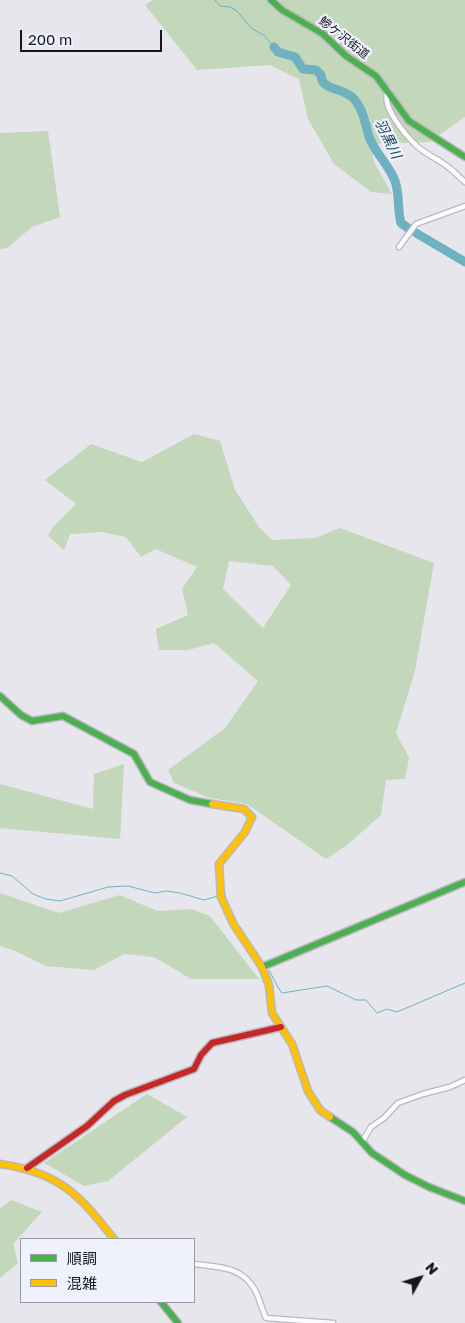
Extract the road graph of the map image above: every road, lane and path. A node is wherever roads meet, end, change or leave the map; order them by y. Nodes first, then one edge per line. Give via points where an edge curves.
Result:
1 (271, 0) edge
2 (388, 91) junction
3 (465, 157) edge
4 (465, 182) edge
5 (465, 206) edge
6 (399, 247) dead end
7 (0, 696) edge
8 (465, 882) edge
9 (262, 967) junction
10 (281, 1027) junction
11 (465, 1080) edge
12 (362, 1142) junction
13 (0, 1164) edge
14 (27, 1168) junction
15 (465, 1201) edge
16 (113, 1238) edge
17 (195, 1264) edge
18 (162, 1303) edge
19 (178, 1323) edge
20 (333, 1323) edge

1 - 2 street, 鰺ケ沢街道 via 323,34 346,56 376,76
2 - 3 street, 鰺ケ沢街道 via 409,121
2 - 4 street via 386,95 392,116 404,131 428,155
5 - 6 street via 416,224
7 - 9 street via 21,715 32,720 63,716 134,754 150,782 190,800 244,809 252,817 245,832 219,864 221,897 234,925
8 - 9 street
9 - 10 street via 269,985 272,1013
10 - 12 street via 298,1058 308,1091 320,1110
10 - 14 street via 212,1043 194,1068 125,1095
11 - 12 street via 398,1103 371,1127
12 - 15 street via 372,1153 405,1175
13 - 14 street
14 - 16 street via 53,1178 73,1191
17 - 20 street via 230,1268 240,1273 255,1290 266,1318
18 - 19 street

